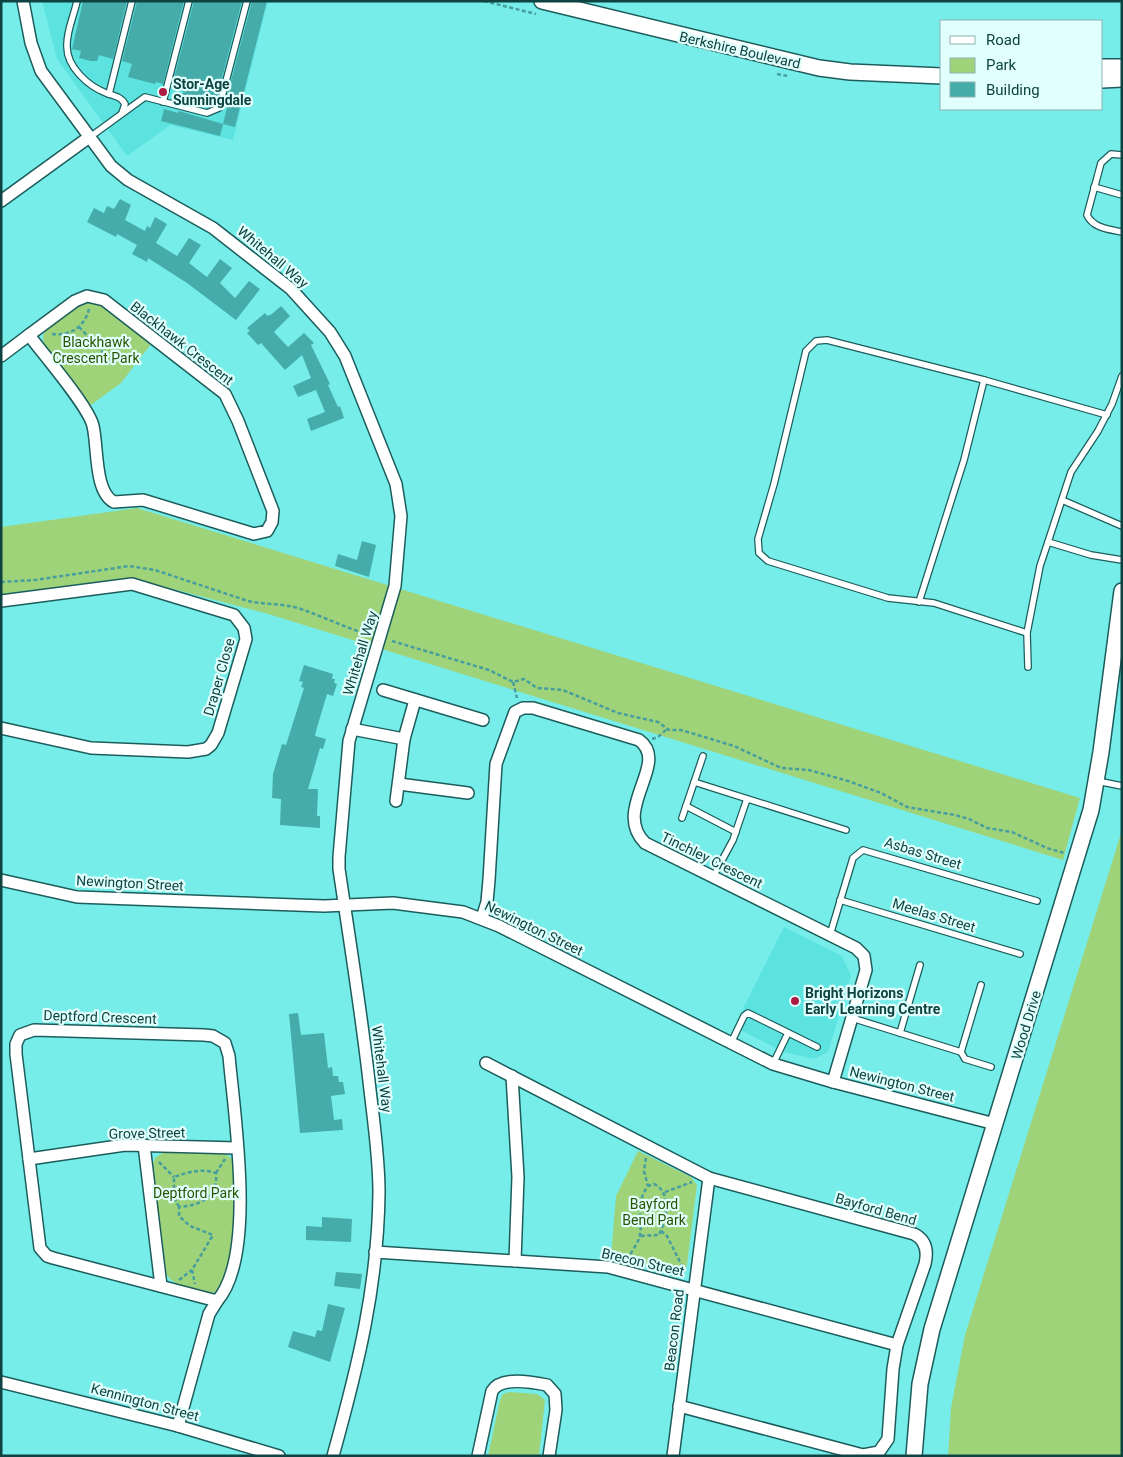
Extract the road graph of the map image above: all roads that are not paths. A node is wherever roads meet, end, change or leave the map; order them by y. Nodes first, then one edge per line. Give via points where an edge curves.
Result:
1 (23, 1) edge
2 (77, 1) edge
3 (132, 1) edge
4 (189, 1) edge
5 (247, 1) edge
6 (542, 1) edge
7 (1103, 67) edge
8 (1122, 67) edge
9 (940, 76) edge
10 (1122, 79) edge
11 (1103, 80) edge
12 (109, 94) junction
13 (163, 102) junction
14 (121, 114) junction
15 (88, 138) junction
16 (1122, 155) edge
17 (1094, 187) junction
18 (1122, 195) edge
19 (1, 201) edge
20 (1122, 232) edge
21 (29, 335) junction
22 (1, 356) edge
23 (1122, 376) edge
24 (984, 380) junction
25 (1107, 416) junction
26 (1062, 500) junction
27 (1122, 526) edge
28 (1048, 542) junction
29 (1122, 560) edge
30 (1122, 591) edge
31 (1, 601) edge
32 (919, 602) junction
33 (1027, 633) junction
34 (1028, 667) dead end
35 (383, 690) dead end
36 (415, 700) junction
37 (483, 720) dead end
38 (1, 728) edge
39 (352, 729) junction
40 (404, 739) junction
41 (704, 756) dead end
42 (1096, 780) junction
43 (694, 782) junction
44 (399, 784) junction
45 (1122, 786) edge
46 (468, 793) dead end
47 (747, 799) junction
48 (396, 801) dead end
49 (686, 806) junction
50 (682, 818) dead end
51 (846, 830) dead end
52 (736, 832) junction
53 (713, 877) junction
54 (1, 880) edge
55 (840, 900) junction
56 (1037, 901) dead end
57 (344, 905) junction
58 (482, 918) junction
59 (830, 935) junction
60 (1020, 954) dead end
61 (920, 965) dead end
62 (982, 985) dead end
63 (852, 1018) junction
64 (788, 1032) junction
65 (900, 1033) junction
66 (731, 1043) junction
67 (817, 1046) dead end
68 (961, 1052) junction
69 (486, 1063) dead end
70 (773, 1064) junction
71 (991, 1067) dead end
72 (512, 1076) junction
73 (833, 1082) junction
74 (995, 1124) junction
75 (144, 1145) junction
76 (237, 1148) junction
77 (29, 1159) junction
78 (706, 1176) junction
79 (375, 1252) junction
80 (515, 1261) junction
81 (161, 1286) junction
82 (694, 1287) junction
83 (217, 1301) junction
84 (897, 1345) junction
85 (1, 1382) edge
86 (679, 1406) junction
87 (178, 1426) junction
88 (279, 1456) edge
89 (333, 1456) edge
90 (478, 1456) edge
91 (549, 1456) edge
92 (673, 1456) edge
93 (914, 1456) edge

1 - 15 street, Whitehall Way via 31,43 41,71
2 - 12 lane via 68,40 68,56 84,79
3 - 12 lane
4 - 13 lane
5 - 13 lane via 219,108 207,113
6 - 9 street, Berkshire Boulevard via 819,68
7 - 8 street
10 - 11 street
12 - 14 lane via 124,101 125,108
13 - 14 lane via 145,97
14 - 15 lane
15 - 19 street
15 - 39 street, Whitehall Way via 119,174 207,224 284,283 337,342 392,474 400,501 395,586
16 - 17 lane via 1111,154 1101,163
17 - 18 lane
17 - 20 lane via 1087,215 1090,222
21 - 21 street, Blackhawk Crescent via 75,300 87,296 104,300 225,394 273,511 272,522 266,531 245,532 143,500 118,503 109,499 101,482 92,420
21 - 22 street
23 - 25 lane
24 - 25 lane
24 - 32 lane via 964,460
24 - 32 lane via 827,340 812,344 806,351 758,539 759,553 768,561 878,595
25 - 26 lane via 1071,472
26 - 27 lane
26 - 28 lane
28 - 29 lane
28 - 33 lane
30 - 42 street, Wood Drive
31 - 38 street, Draper Close via 132,584 234,615 244,628 246,639 218,733 206,749 188,752 91,748
32 - 33 lane via 934,603
33 - 34 lane
35 - 36 street
36 - 37 street
36 - 40 street
39 - 40 street
39 - 57 street, Whitehall Way via 339,869
40 - 44 street
41 - 43 lane
42 - 45 lane
42 - 74 street, Wood Drive via 1078,857
43 - 47 lane
43 - 49 lane
44 - 46 street
44 - 48 street
47 - 51 lane
47 - 52 lane
49 - 50 lane
49 - 52 lane
52 - 53 lane
53 - 58 street, Tinchley Crescent via 645,844 635,830 634,810 650,757 644,743 533,708 523,708 515,712 496,764 490,880
53 - 59 street, Tinchley Crescent
54 - 57 street, Newington Street via 77,897
55 - 56 lane, Asbas Street via 853,858 866,849
55 - 59 lane, Asbas Street
55 - 60 lane, Meelas Street
57 - 58 street, Newington Street via 394,903 463,912
57 - 79 street, Whitehall Way via 364,1037 378,1164
58 - 66 street, Newington Street
59 - 63 street, Tinchley Crescent via 856,948 866,960
61 - 65 lane
62 - 68 lane
63 - 65 lane
63 - 73 street, Tinchley Crescent
64 - 66 lane via 748,1013
64 - 67 lane
64 - 70 lane
65 - 68 lane
66 - 70 street, Newington Street
68 - 71 lane via 965,1059
69 - 72 street, Bayford Bend
70 - 73 street, Newington Street
72 - 78 street, Bayford Bend
72 - 80 street via 518,1177
73 - 74 street, Newington Street
74 - 93 street, Wood Drive via 927,1348 920,1384
75 - 76 street, Grove Street
75 - 77 street, Grove Street
75 - 81 street
76 - 77 street, Deptford Crescent via 229,1056 225,1043 220,1039 204,1035 34,1030 20,1035 16,1044
76 - 83 street, Deptford Crescent via 241,1181 236,1253 226,1290
77 - 81 street, Deptford Crescent via 38,1242 47,1256
78 - 82 street, Beacon Road
78 - 84 street, Bayford Bend via 914,1234 921,1239 927,1256
79 - 80 street, Brecon Street
79 - 89 street, Whitehall Way via 367,1325
80 - 82 street, Brecon Street via 608,1267
81 - 83 street, Deptford Crescent
82 - 84 street, Brecon Street
82 - 86 street, Beacon Road
83 - 87 street, Deptford Crescent via 209,1314
84 - 86 street, Bayford Bend via 888,1439 874,1454 863,1454
85 - 87 street, Kennington Street
86 - 92 street, Beacon Road
87 - 88 street, Kennington Street
90 - 91 street via 492,1391 500,1384 515,1382 547,1385 555,1394 556,1410

